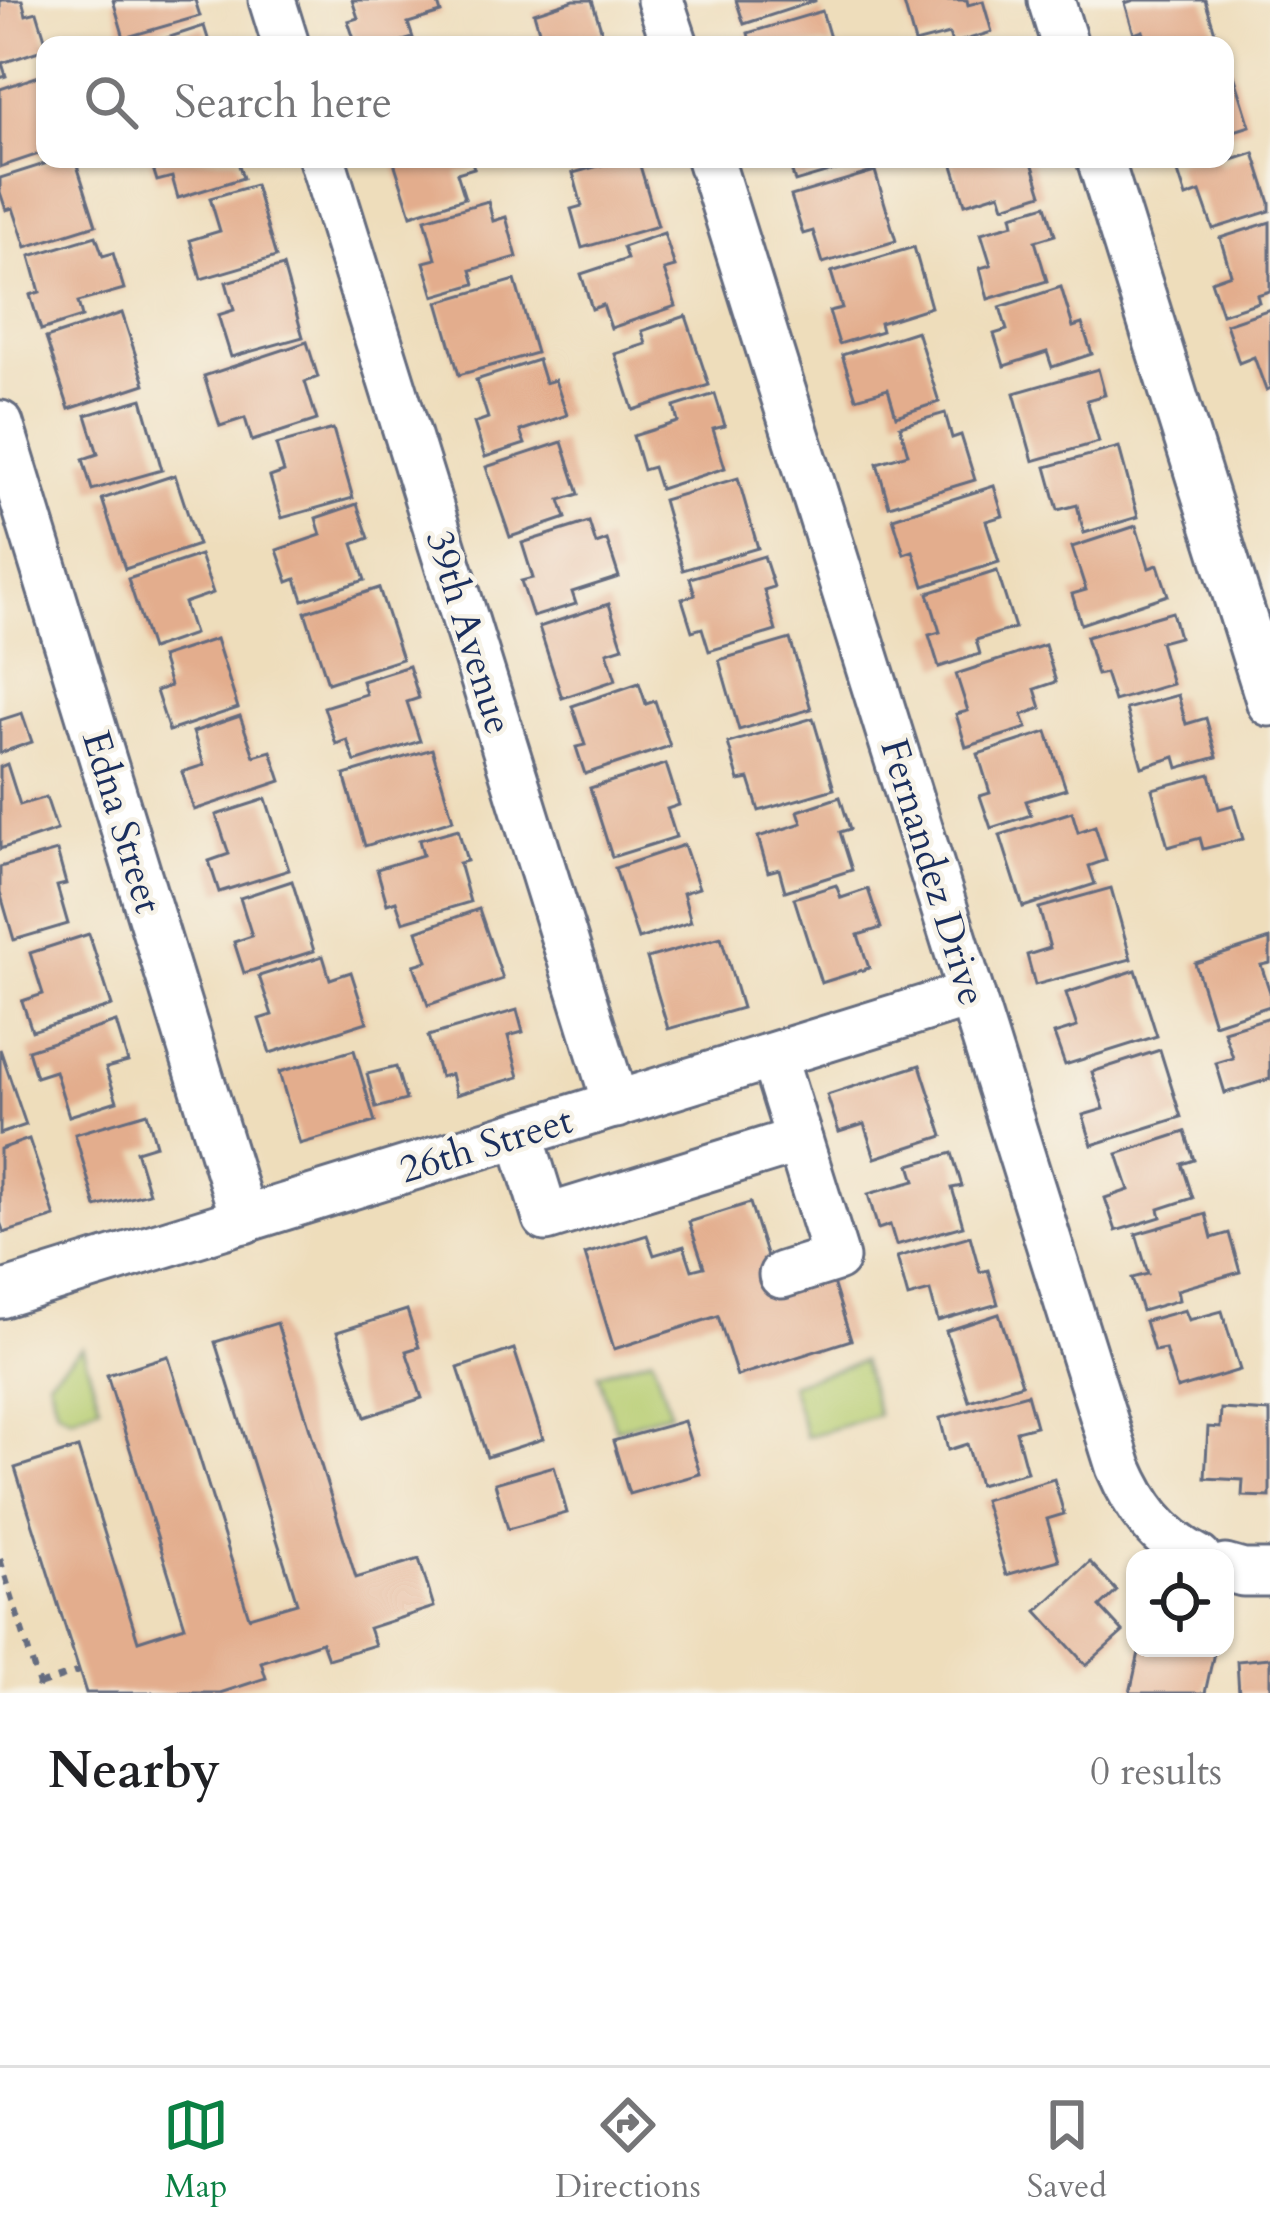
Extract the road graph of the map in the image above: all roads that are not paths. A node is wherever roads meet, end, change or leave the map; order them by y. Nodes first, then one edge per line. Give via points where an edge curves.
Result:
1 (272, 0) edge
2 (660, 0) edge
3 (1051, 0) edge
4 (283, 36) edge
5 (671, 36) edge
6 (1062, 36) edge
7 (325, 168) edge
8 (713, 168) edge
9 (1103, 168) edge
10 (0, 424) edge
11 (1270, 703) edge
12 (971, 994) junction
13 (773, 1056) junction
14 (616, 1105) junction
15 (520, 1134) junction
16 (800, 1140) junction
17 (244, 1220) junction
18 (782, 1275) dead end
19 (0, 1295) edge
20 (1179, 1549) edge
21 (1234, 1570) edge
22 (1270, 1573) edge

1 - 4 street
2 - 5 street
3 - 6 street
7 - 14 street, 39th Avenue
8 - 12 street, Fernandez Drive
9 - 11 street
10 - 17 street, Edna Street
12 - 13 street, 26th Street
12 - 20 street, Fernandez Drive via 1119,1467 1132,1499
13 - 14 street, 26th Street
13 - 16 street
14 - 15 street, 26th Street
15 - 16 street via 546,1218
15 - 17 street, 26th Street
16 - 18 street via 836,1258
17 - 19 street, 26th Street
21 - 22 street

